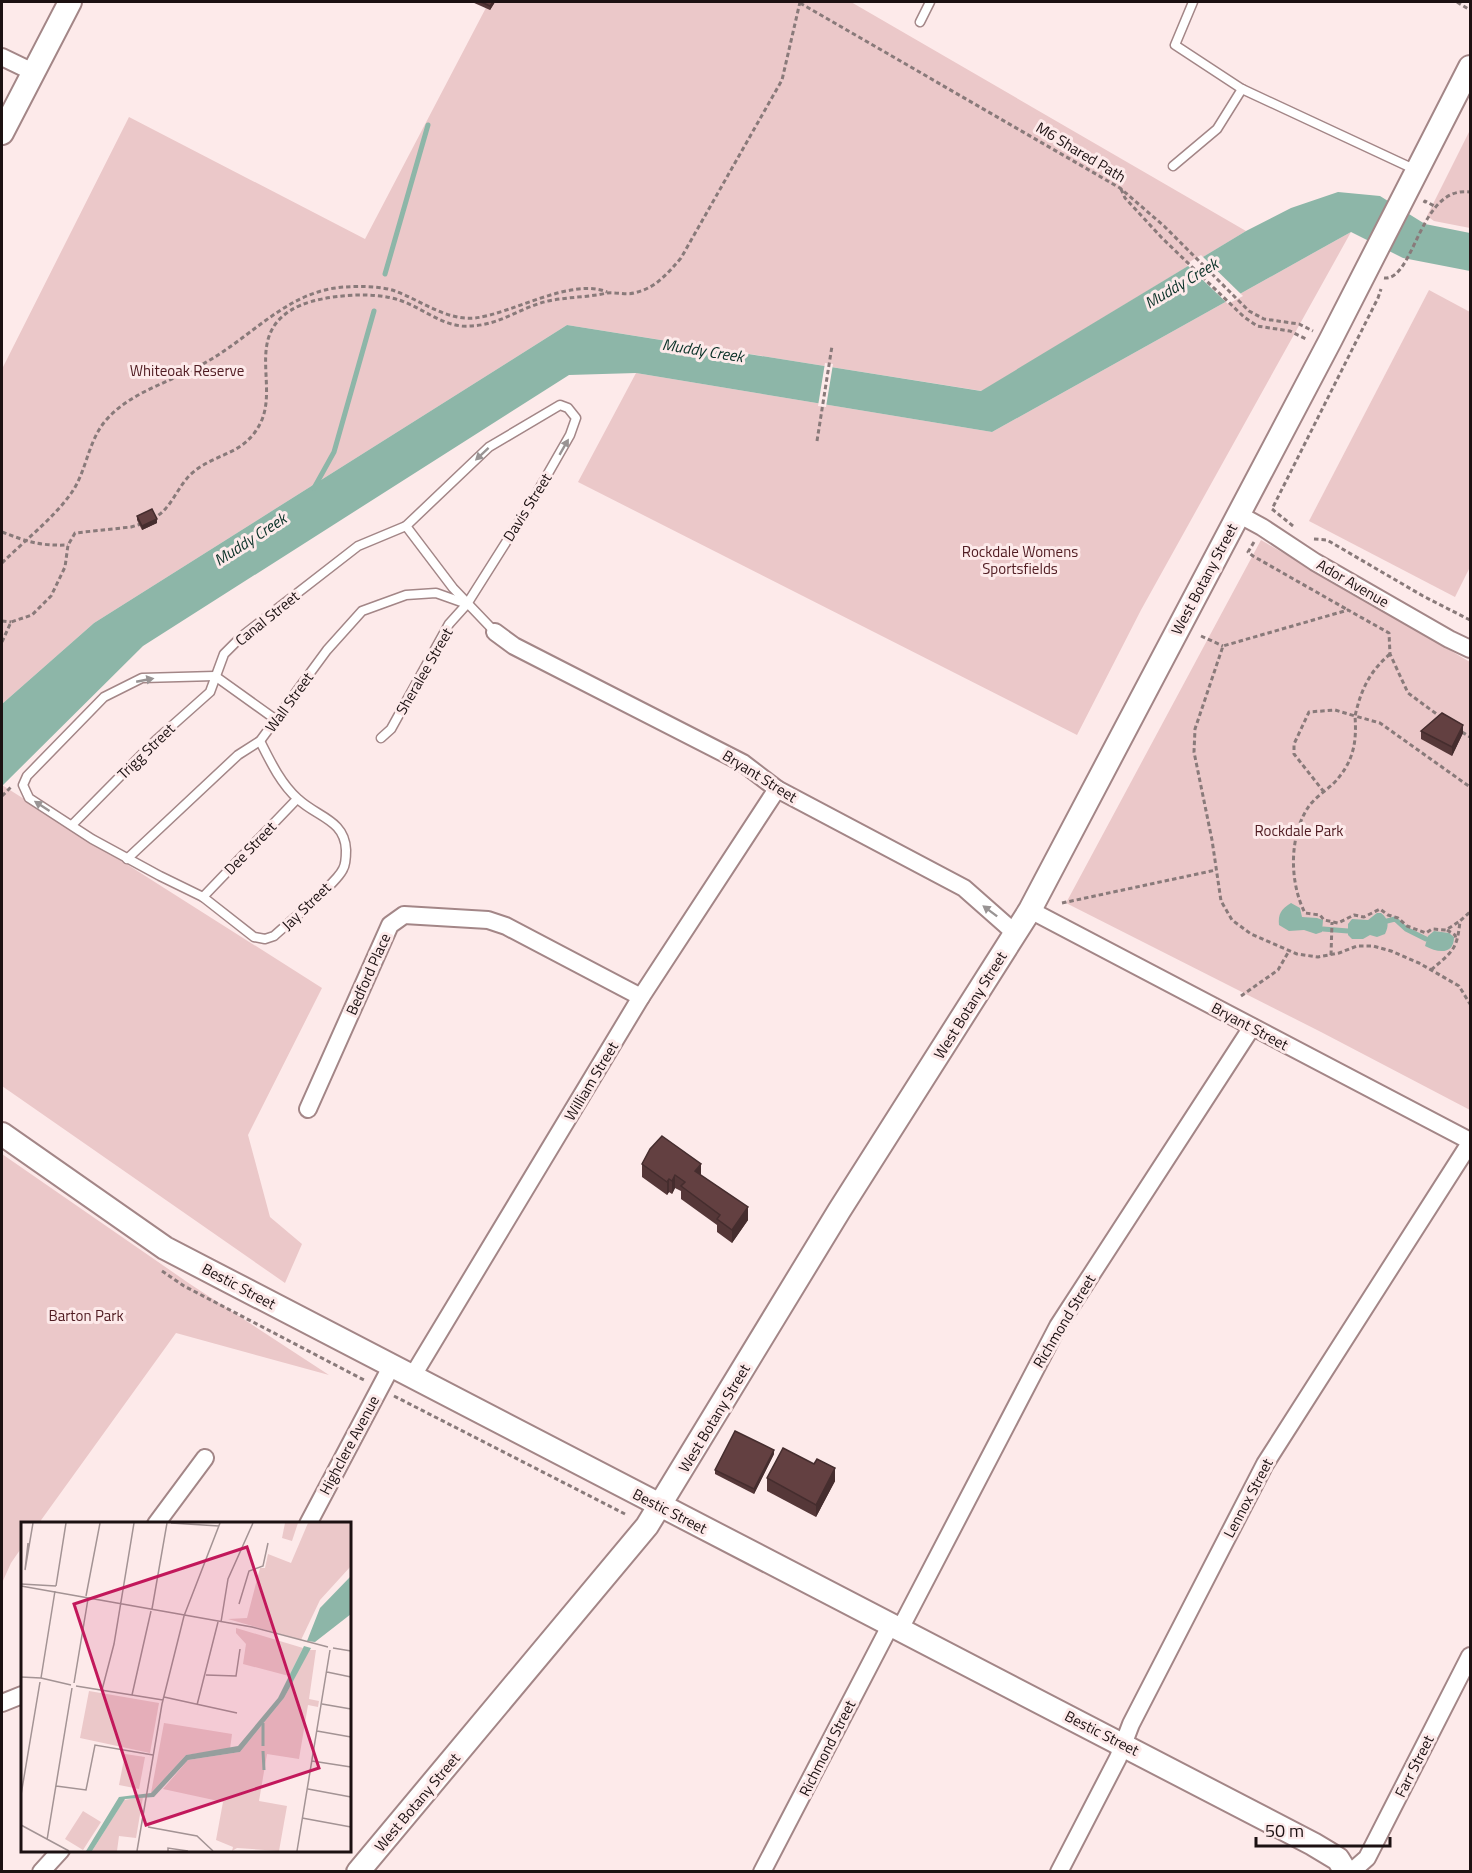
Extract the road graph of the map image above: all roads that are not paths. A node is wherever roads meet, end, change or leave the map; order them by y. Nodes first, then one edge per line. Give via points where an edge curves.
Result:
1 (70, 2) edge
2 (930, 2) edge
3 (1193, 2) edge
4 (920, 22) dead end
5 (2, 57) edge
6 (1470, 67) edge
7 (33, 72) junction
8 (1242, 88) junction
9 (2, 132) edge
10 (1173, 166) dead end
11 (1413, 178) junction
12 (567, 408) joint
13 (1238, 514) junction
14 (406, 526) junction
15 (467, 604) junction
16 (495, 632) joint
17 (1470, 649) edge
18 (215, 676) junction
19 (275, 719) junction
20 (381, 738) dead end
21 (260, 741) junction
22 (777, 789) junction
23 (297, 799) junction
24 (72, 825) junction
25 (127, 859) junction
26 (203, 897) junction
27 (1030, 910) junction
28 (1015, 933) junction
29 (641, 997) junction
30 (1252, 1027) junction
31 (308, 1109) dead end
32 (2, 1134) edge
33 (1470, 1142) edge
34 (391, 1367) junction
35 (412, 1377) junction
36 (205, 1458) dead end
37 (660, 1507) junction
38 (157, 1522) edge
39 (309, 1522) edge
40 (895, 1627) junction
41 (1470, 1656) edge
42 (21, 1695) edge
43 (2, 1703) edge
44 (1124, 1744) junction
45 (60, 1852) edge
46 (41, 1872) edge
47 (358, 1872) edge
48 (762, 1872) edge
49 (1059, 1872) edge
50 (1346, 1872) edge
51 (1352, 1872) edge

1 - 7 main road
2 - 4 lane
3 - 8 lane via 1175,45
5 - 7 street
6 - 11 main road, West Botany Street
7 - 9 main road
8 - 10 lane via 1217,129
8 - 11 lane
11 - 13 main road, West Botany Street via 1380,271 1330,341
12 -> 14 lane, Canal Street via 560,405 489,447
15 -> 12 lane, Davis Street via 570,435 576,418
13 - 17 street, Ador Avenue
13 - 27 main road, West Botany Street
14 - 15 lane
14 - 18 lane, Canal Street via 358,546 242,636 224,654
15 - 16 lane
15 - 19 lane, Wall Street via 436,593 406,595 362,611
15 - 20 lane, Sheralee Street via 449,624 390,729
16 - 22 street, Bryant Street via 514,646 743,763
18 - 19 lane
18 - 24 lane, Trigg Street via 210,692
24 -> 18 lane via 29,798 23,785 27,776 104,697 142,678
19 - 21 lane, Wall Street
21 - 23 lane, Jay Street
21 - 25 lane, Wall Street via 238,755
28 -> 22 street, Bryant Street via 964,888
22 - 29 street, William Street
23 - 26 lane, Dee Street
23 - 26 lane, Jay Street via 340,828 345,842 343,869 326,888 274,936 265,939 254,937
24 - 25 lane
25 - 26 lane, Jay Street
27 - 28 main road, West Botany Street
27 - 30 street, Bryant Street
28 - 37 main road, West Botany Street via 838,1211
29 - 31 street, Bedford Place via 506,926 488,920 404,915 390,925
29 - 35 street, William Street
30 - 33 street, Bryant Street
30 - 40 street, Richmond Street via 1058,1326
32 - 34 main road, Bestic Street via 165,1248
33 - 44 street, Lennox Street via 1265,1464
34 - 35 main road, Bestic Street
34 - 39 street, Highclere Avenue
35 - 37 main road, Bestic Street
36 - 38 street
37 - 40 main road, Bestic Street
37 - 47 main road, West Botany Street
40 - 44 main road, Bestic Street
40 - 48 street, Richmond Street
41 - 51 street, Farr Street via 1367,1858
42 - 43 street
44 - 49 street, Lennox Street
44 - 50 main road, Bestic Street via 1323,1849 1338,1859
45 - 46 street

